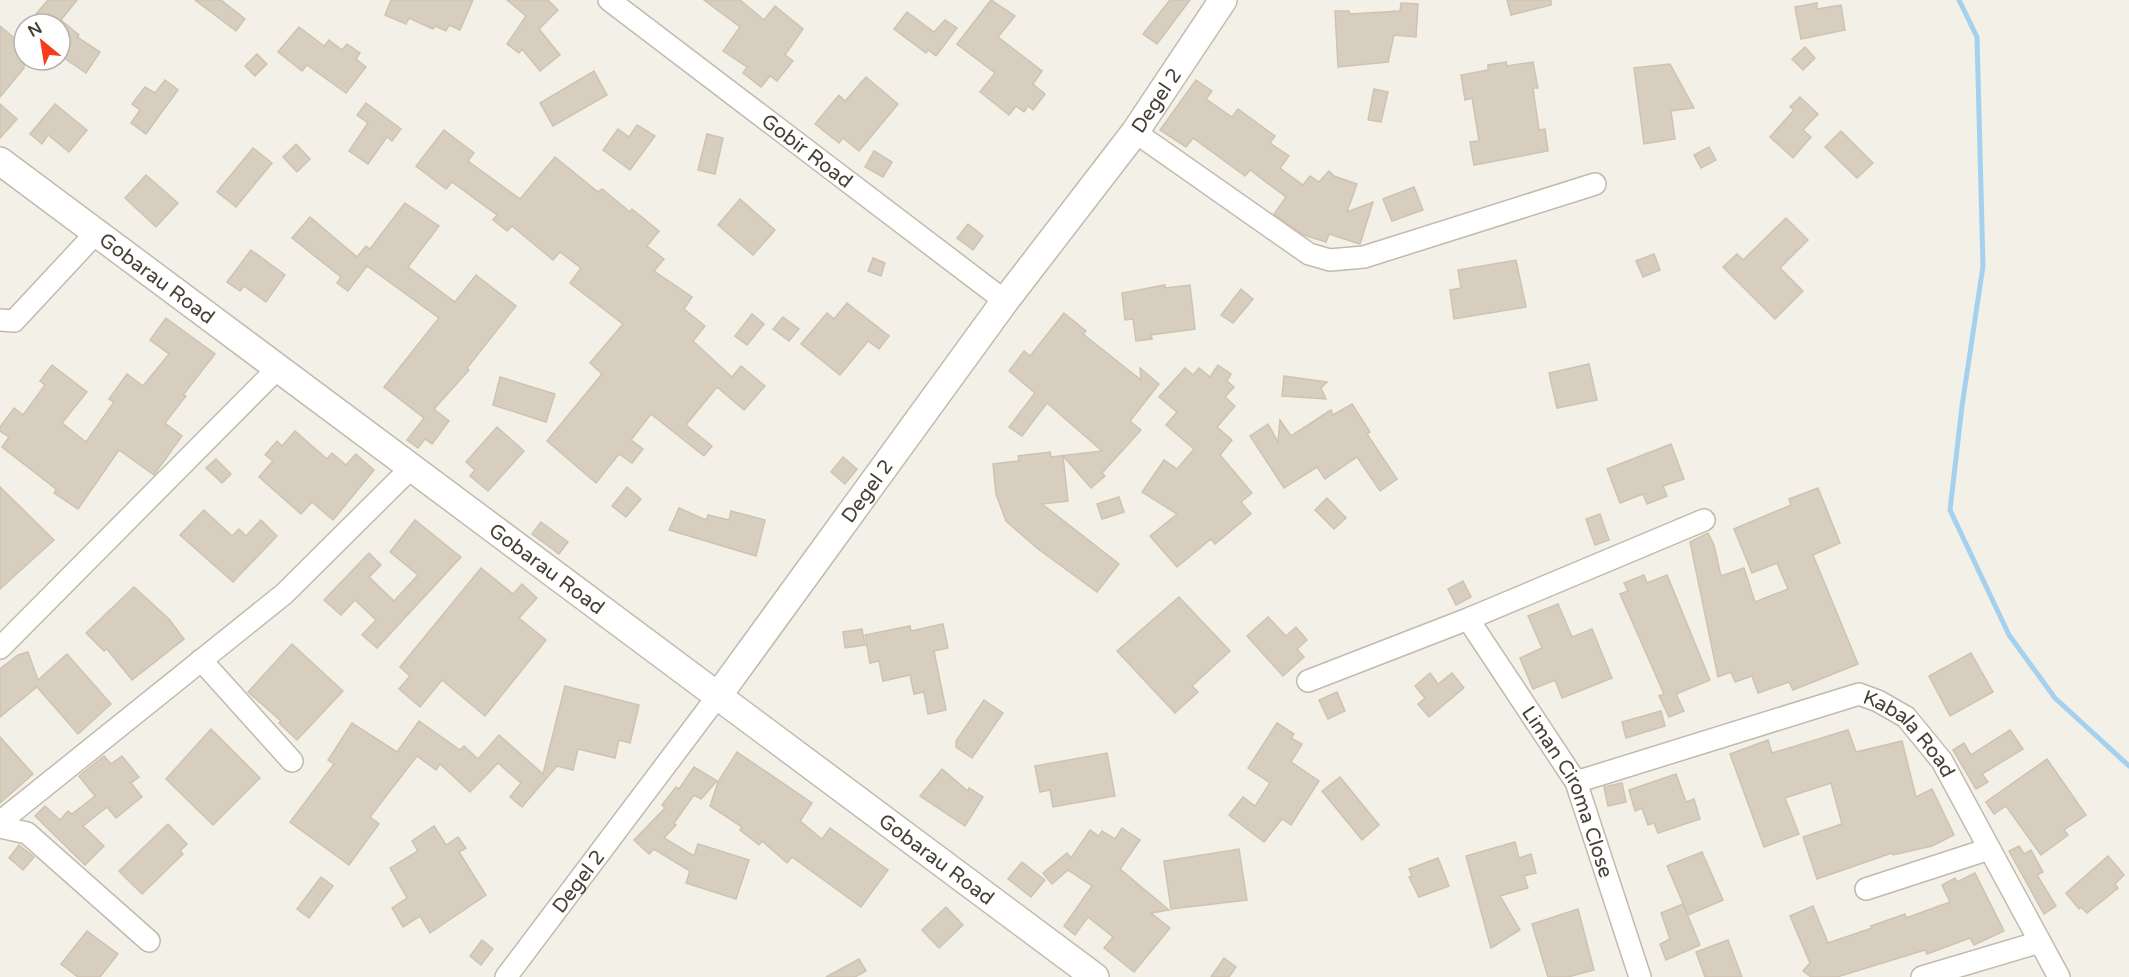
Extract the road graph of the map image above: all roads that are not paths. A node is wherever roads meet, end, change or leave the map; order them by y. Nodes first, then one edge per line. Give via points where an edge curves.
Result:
1 (609, 0) edge
2 (1223, 0) edge
3 (1135, 132) junction
4 (0, 161) edge
5 (1594, 184) dead end
6 (95, 234) junction
7 (1005, 301) junction
8 (0, 320) edge
9 (278, 368) junction
10 (412, 467) junction
11 (1704, 520) dead end
12 (1468, 619) junction
13 (0, 648) edge
14 (201, 660) junction
15 (1308, 681) dead end
16 (717, 697) junction
17 (291, 760) dead end
18 (1576, 782) junction
19 (0, 822) edge
20 (0, 827) edge
21 (1989, 849) junction
22 (1866, 889) dead end
23 (149, 941) dead end
24 (2040, 942) junction
25 (506, 977) edge
26 (1095, 977) edge
27 (1640, 977) edge
28 (1922, 977) edge
29 (2059, 977) edge

1 - 7 street, Gobir Road
2 - 3 street, Degel 2
3 - 5 street via 1309,254 1330,260 1364,257
3 - 7 street, Degel 2
4 - 6 street, Gobarau Road
6 - 8 street via 29,308 14,321
6 - 9 street, Gobarau Road
7 - 16 street, Degel 2
9 - 10 street, Gobarau Road
9 - 13 street
10 - 14 street via 284,594
10 - 16 street, Gobarau Road
11 - 12 street
12 - 15 street
12 - 18 street, Liman Ciroma Close
14 - 17 street
14 - 19 street
16 - 25 street, Degel 2
16 - 26 street, Gobarau Road
18 - 21 street, Kabala Road via 1859,694 1906,717 1942,761
18 - 27 street, Liman Ciroma Close
20 - 23 street via 27,833
21 - 22 street
21 - 24 street, Kabala Road
24 - 28 street
24 - 29 street, Kabala Road

